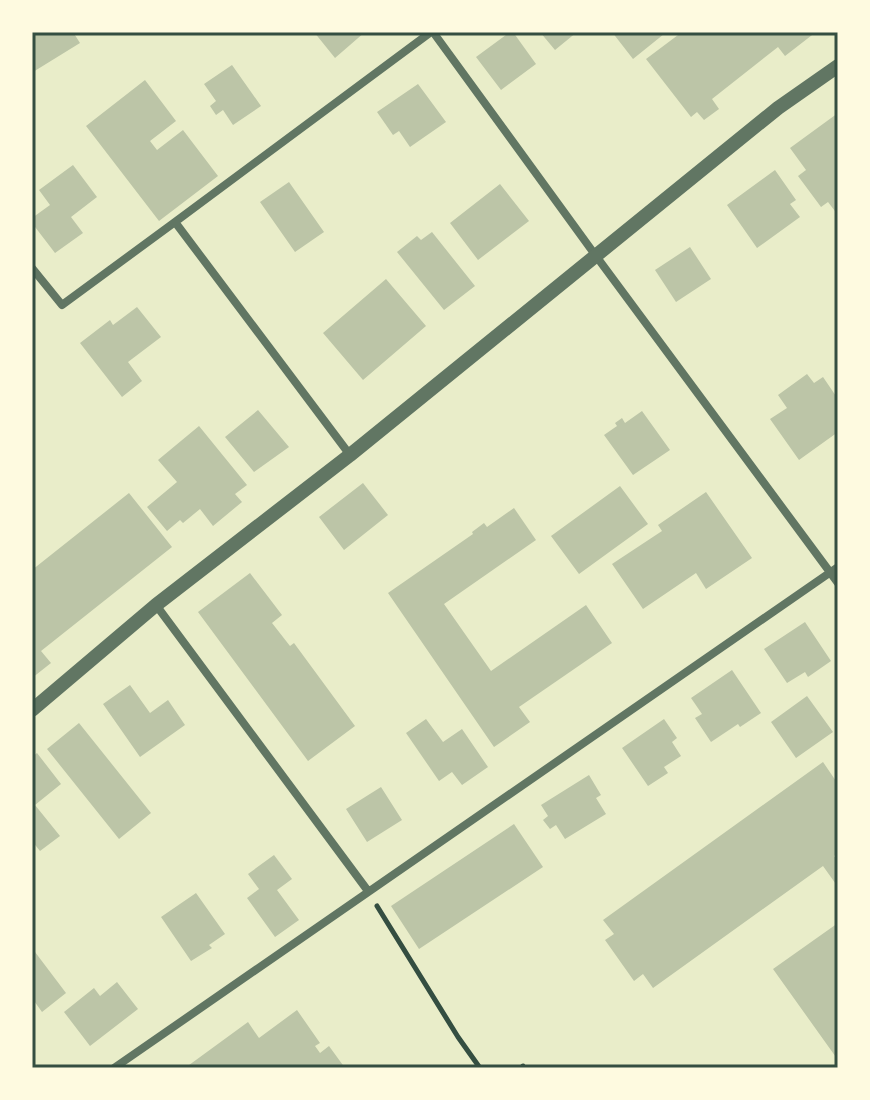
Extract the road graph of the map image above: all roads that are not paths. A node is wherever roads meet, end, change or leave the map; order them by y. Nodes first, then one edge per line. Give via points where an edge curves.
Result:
1 (432, 32) edge
2 (838, 66) edge
3 (175, 222) junction
4 (596, 256) junction
5 (32, 268) edge
6 (350, 455) junction
7 (834, 570) edge
8 (838, 583) edge
9 (156, 605) junction
10 (32, 710) edge
11 (368, 891) junction
12 (114, 1068) edge

1 - 3 street
1 - 4 street
2 - 4 street via 778,108
3 - 5 street via 62,305
3 - 6 street
4 - 6 street
4 - 7 street
6 - 9 street
7 - 8 street
7 - 11 street
9 - 10 street
9 - 11 street
11 - 12 street

